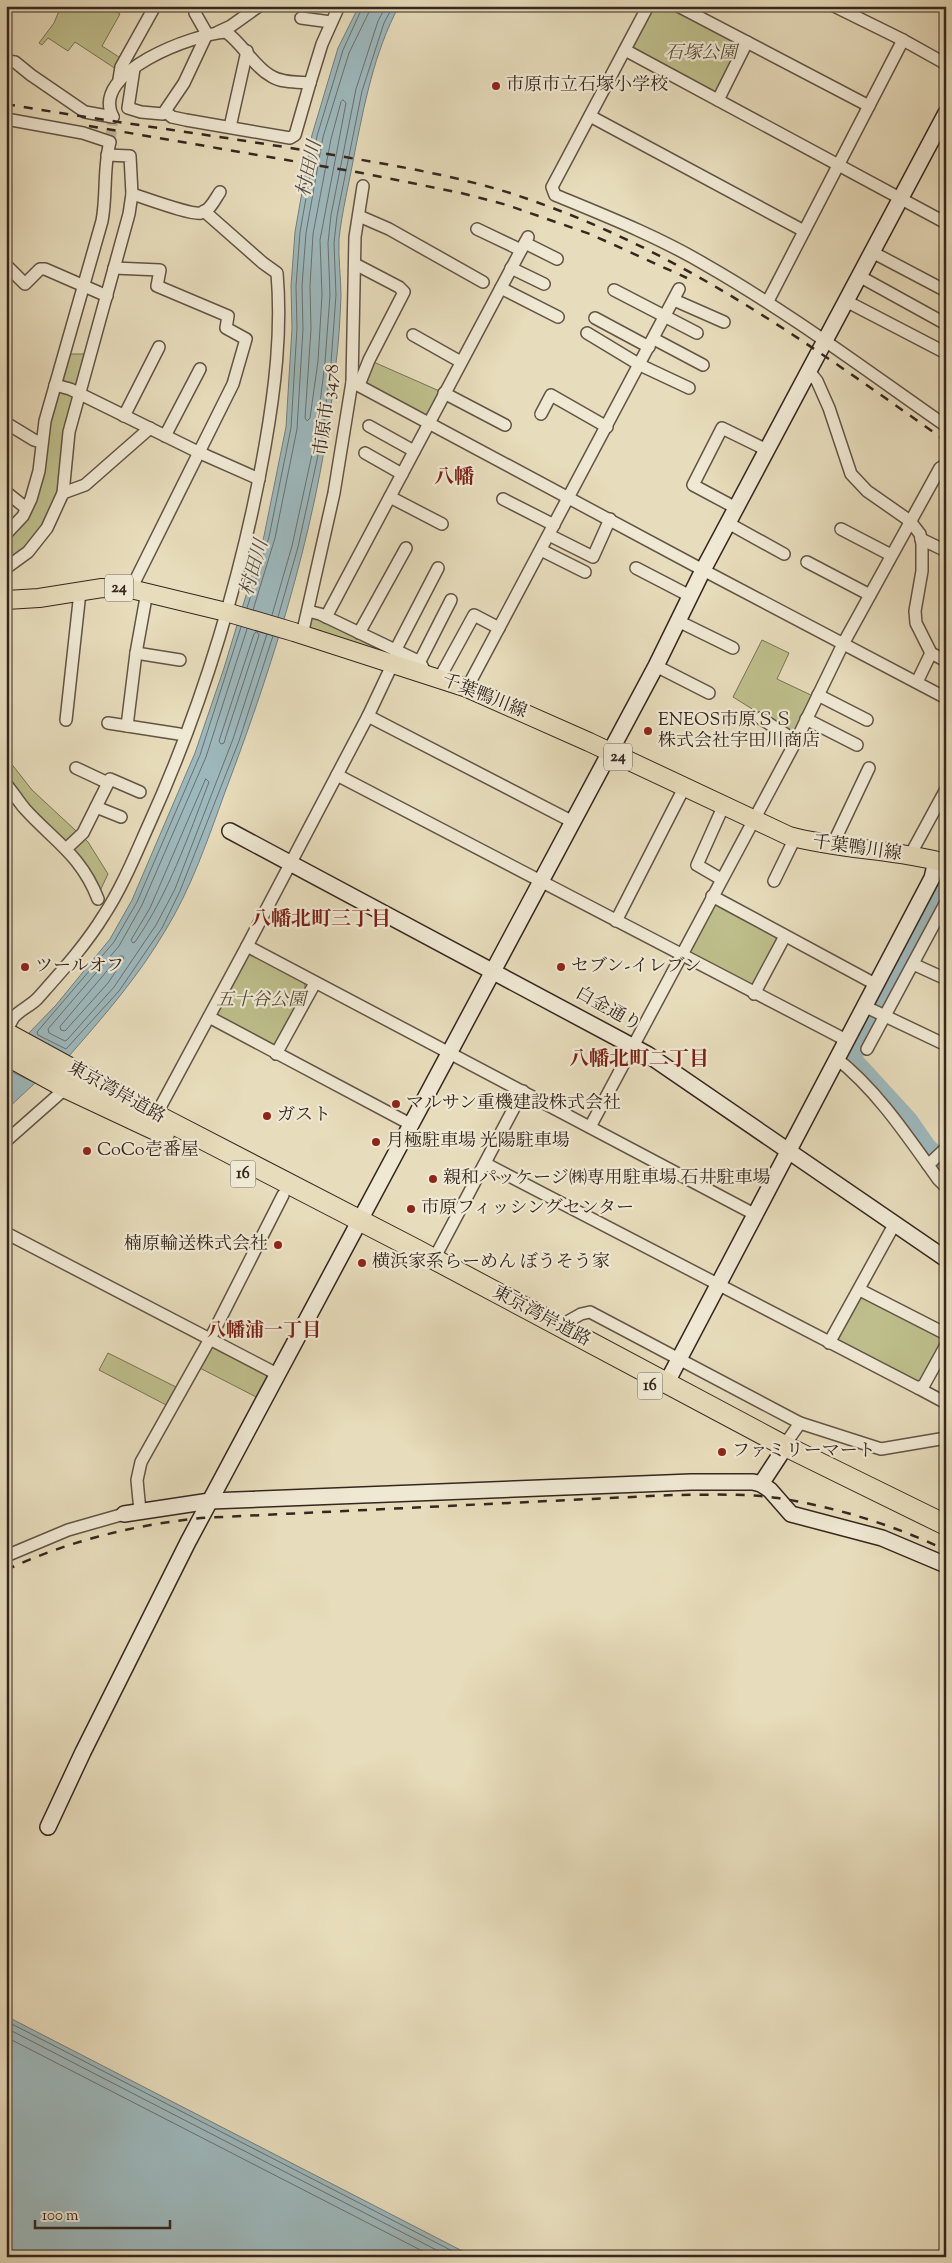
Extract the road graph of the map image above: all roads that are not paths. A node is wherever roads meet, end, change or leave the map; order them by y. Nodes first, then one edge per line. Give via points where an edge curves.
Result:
1 (155, 6) edge
2 (196, 6) edge
3 (259, 6) edge
4 (339, 6) edge
5 (648, 6) edge
6 (678, 6) edge
7 (834, 6) edge
8 (301, 18) dead end
9 (331, 22) junction
10 (213, 33) junction
11 (903, 40) junction
12 (747, 42) junction
13 (625, 50) junction
14 (246, 51) junction
15 (6, 61) edge
16 (946, 64) edge
17 (134, 69) junction
18 (119, 79) junction
19 (310, 83) junction
20 (718, 100) junction
21 (869, 106) junction
22 (166, 112) junction
23 (590, 116) junction
24 (6, 119) edge
25 (944, 122) edge
26 (230, 127) junction
27 (106, 155) junction
28 (839, 165) junction
29 (363, 186) dead end
30 (220, 192) dead end
31 (132, 194) junction
32 (900, 199) junction
33 (204, 211) junction
34 (359, 216) junction
35 (946, 223) edge
36 (477, 229) dead end
37 (804, 231) junction
38 (525, 244) junction
39 (872, 252) junction
40 (557, 259) dead end
41 (6, 264) edge
42 (355, 264) junction
43 (114, 268) junction
44 (511, 268) junction
45 (859, 276) junction
46 (483, 282) dead end
47 (544, 284) dead end
48 (83, 286) junction
49 (501, 288) junction
50 (614, 290) dead end
51 (946, 291) edge
52 (107, 296) junction
53 (768, 301) junction
54 (846, 301) junction
55 (558, 317) dead end
56 (595, 318) dead end
57 (664, 318) junction
58 (724, 322) dead end
59 (946, 324) edge
60 (587, 333) dead end
61 (697, 334) dead end
62 (413, 335) dead end
63 (824, 342) junction
64 (651, 343) junction
65 (159, 347) dead end
66 (946, 353) edge
67 (461, 362) junction
68 (640, 364) junction
69 (703, 365) dead end
70 (200, 369) dead end
71 (809, 371) junction
72 (355, 383) junction
73 (55, 385) junction
74 (689, 388) dead end
75 (444, 393) junction
76 (79, 394) junction
77 (541, 414) dead end
78 (124, 416) junction
79 (6, 423) edge
80 (428, 423) junction
81 (505, 425) dead end
82 (369, 426) dead end
83 (946, 426) edge
84 (607, 427) junction
85 (150, 428) junction
86 (165, 436) junction
87 (41, 442) junction
88 (767, 450) junction
89 (414, 451) junction
90 (198, 452) junction
91 (365, 454) dead end
92 (946, 465) edge
93 (402, 474) junction
94 (259, 479) junction
95 (7, 493) edge
96 (63, 493) junction
97 (390, 497) junction
98 (569, 497) junction
99 (503, 499) dead end
100 (26, 508) junction
101 (736, 508) junction
102 (610, 519) junction
103 (910, 522) junction
104 (442, 524) dead end
105 (728, 524) junction
106 (841, 529) dead end
107 (552, 530) junction
108 (6, 534) edge
109 (921, 538) junction
110 (406, 548) dead end
111 (541, 550) junction
112 (946, 551) edge
113 (784, 554) dead end
114 (891, 555) junction
115 (807, 562) dead end
116 (6, 568) edge
117 (438, 568) dead end
118 (636, 568) dead end
119 (703, 570) junction
120 (585, 572) dead end
121 (139, 590) junction
122 (80, 592) junction
123 (870, 595) junction
124 (690, 596) junction
125 (6, 600) edge
126 (451, 600) dead end
127 (308, 611) junction
128 (228, 612) junction
129 (326, 617) junction
130 (678, 621) junction
131 (499, 628) junction
132 (359, 633) junction
133 (298, 634) junction
134 (843, 644) junction
135 (733, 648) dead end
136 (136, 653) junction
137 (931, 653) junction
138 (394, 657) junction
139 (180, 660) dead end
140 (946, 660) edge
141 (656, 666) junction
142 (428, 672) junction
143 (917, 682) junction
144 (467, 688) junction
145 (709, 693) dead end
146 (818, 695) junction
147 (946, 698) edge
148 (368, 716) junction
149 (760, 718) dead end
150 (806, 719) junction
151 (66, 720) dead end
152 (867, 720) dead end
153 (108, 723) dead end
154 (127, 726) junction
155 (179, 734) dead end
156 (796, 741) junction
157 (857, 745) dead end
158 (610, 753) junction
159 (76, 768) dead end
160 (869, 768) dead end
161 (337, 775) junction
162 (108, 783) junction
163 (6, 784) edge
164 (684, 788) junction
165 (946, 789) edge
166 (140, 792) dead end
167 (96, 807) junction
168 (724, 807) junction
169 (121, 817) dead end
170 (752, 820) junction
171 (573, 822) junction
172 (230, 830) dead end
173 (795, 838) junction
174 (832, 846) junction
175 (67, 848) junction
176 (912, 856) junction
177 (941, 862) edge
178 (291, 863) junction
179 (721, 879) junction
180 (774, 881) dead end
181 (542, 882) junction
182 (712, 896) junction
183 (98, 899) dead end
184 (946, 902) edge
185 (616, 920) junction
186 (785, 936) junction
187 (247, 946) junction
188 (681, 956) junction
189 (913, 964) junction
190 (495, 971) junction
191 (946, 980) edge
192 (315, 983) junction
193 (875, 984) junction
194 (754, 994) junction
195 (864, 1006) junction
196 (886, 1015) junction
197 (209, 1017) junction
198 (8, 1036) edge
199 (846, 1040) junction
200 (632, 1045) junction
201 (946, 1045) edge
202 (867, 1049) dead end
203 (276, 1054) junction
204 (451, 1054) junction
205 (6, 1055) edge
206 (836, 1058) junction
207 (63, 1079) junction
208 (523, 1091) junction
209 (156, 1116) junction
210 (412, 1125) junction
211 (590, 1127) junction
212 (6, 1141) edge
213 (946, 1148) edge
214 (788, 1150) junction
215 (486, 1164) junction
216 (928, 1165) junction
217 (946, 1187) edge
218 (283, 1195) junction
219 (754, 1214) junction
220 (894, 1225) junction
221 (358, 1227) junction
222 (6, 1233) edge
223 (434, 1259) junction
224 (946, 1259) edge
225 (718, 1284) junction
226 (860, 1290) junction
227 (558, 1327) junction
228 (946, 1334) edge
229 (210, 1339) junction
230 (829, 1343) junction
231 (945, 1348) edge
232 (679, 1358) junction
233 (277, 1374) junction
234 (666, 1384) junction
235 (918, 1388) junction
236 (946, 1403) edge
237 (800, 1423) junction
238 (946, 1438) edge
239 (782, 1450) junction
240 (761, 1484) junction
241 (210, 1501) junction
242 (140, 1511) junction
243 (124, 1514) joint
244 (946, 1525) edge
245 (946, 1536) edge
246 (6, 1556) edge
247 (946, 1566) edge
248 (48, 1827) dead end

1 - 18 street via 121,67
2 - 10 street via 195,13
3 - 10 street via 231,26
4 - 9 street
5 - 13 street
6 - 12 street
7 - 11 street
8 - 9 street
9 - 19 street
10 - 14 street via 226,32
10 - 17 street via 155,54
10 - 22 street
11 - 16 street
11 - 21 street
12 - 20 street
12 - 21 street
13 - 20 street
13 - 23 street
14 - 19 street via 270,76 278,80
14 - 26 street
15 - 18 street via 16,62 85,112 113,117 109,98
17 - 18 street
17 - 22 street via 128,108 142,112
19 - 26 street via 295,135 290,138
20 - 28 street
21 - 28 street
22 - 26 street via 172,117
23 - 37 street
23 - 53 street via 552,187 555,195 704,264
24 - 27 street via 83,133 110,142
25 - 32 street
27 - 31 street via 130,156
27 - 48 street via 105,206
28 - 32 street
28 - 37 street
29 - 34 street, 市原市 3478
30 - 33 street
31 - 33 street via 190,212
31 - 43 street
32 - 35 street
32 - 39 street
33 - 94 street via 277,273 280,301 278,346 271,413
34 - 42 street, 市原市 3478
34 - 46 street via 389,229
36 - 38 street
37 - 53 street
38 - 40 street
38 - 44 street
39 - 45 street
39 - 51 street
41 - 48 street via 25,284 40,269 46,268
42 - 72 street, 市原市 3478
42 - 72 street via 404,292
43 - 52 street
43 - 90 street via 160,270 157,286 228,316 226,328 246,339 233,384
44 - 47 street
44 - 49 street
45 - 54 street
45 - 59 street
48 - 52 street
48 - 73 street
49 - 55 street
49 - 67 street
50 - 57 street
52 - 76 street
53 - 63 street
54 - 63 street
54 - 66 street
56 - 64 street
57 - 58 street via 676,294
57 - 61 street
57 - 64 street
60 - 68 street
62 - 67 street
63 - 71 street
63 - 83 street
64 - 68 street
64 - 69 street
65 - 78 street
67 - 75 street
68 - 74 street
68 - 84 street
70 - 86 street
71 - 88 street
71 - 103 street via 829,408 851,474 867,491
72 - 80 street
72 - 127 street, 市原市 3478
73 - 76 street
73 - 87 street
75 - 80 street
75 - 81 street
76 - 78 street
76 - 96 street via 69,432
77 - 84 street via 551,395
78 - 85 street
79 - 87 street
80 - 89 street
80 - 98 street
82 - 89 street
84 - 98 street
85 - 86 street
85 - 96 street via 86,485
86 - 90 street
87 - 100 street via 39,471
88 - 101 street
88 - 101 street via 722,428 693,485
89 - 93 street
90 - 94 street
90 - 121 street
91 - 93 street
92 - 103 street via 940,468
93 - 97 street
94 - 128 street
95 - 100 street
96 - 116 street via 46,528 28,552
97 - 104 street
97 - 129 street
98 - 102 street
98 - 107 street
99 - 107 street
100 - 108 street
101 - 105 street
102 - 107 street via 593,557
102 - 119 street
103 - 109 street
103 - 114 street
105 - 113 street
105 - 119 street
106 - 114 street
107 - 111 street
109 - 112 street
109 - 137 street via 922,571 915,611 916,622
110 - 132 street
111 - 120 street
111 - 131 street
114 - 123 street
115 - 123 street
117 - 138 street
118 - 124 street
119 - 124 street
119 - 134 street
121 - 122 main road, 千葉鴨川線 / 24 via 102,588
121 - 128 main road, 千葉鴨川線 / 24
121 - 136 street
122 - 125 main road, 千葉鴨川線 / 24
122 - 151 street
123 - 134 street
124 - 130 street
126 - 142 street
127 - 129 street
127 - 133 street, 市原市 3478
128 - 133 main road, 千葉鴨川線 / 24
128 - 198 street via 170,779 123,882 104,916 72,960 34,1003 15,1017
129 - 132 street
130 - 135 street
130 - 141 street
131 - 142 street via 474,615
131 - 144 street
132 - 138 street
133 - 138 main road, 千葉鴨川線 / 24
134 - 143 street
134 - 146 street
136 - 139 street
136 - 154 street
137 - 140 street
137 - 143 street
138 - 142 main road, 千葉鴨川線 / 24
138 - 148 street
141 - 145 street
141 - 158 street
142 - 144 main road, 千葉鴨川線 / 24
143 - 147 street
144 - 158 main road, 千葉鴨川線 / 24
146 - 150 street
146 - 152 street
148 - 161 street
148 - 171 street
149 - 156 street
150 - 156 street
150 - 157 street
153 - 154 street
154 - 155 street
156 - 170 street
158 - 164 main road, 千葉鴨川線 / 24
158 - 171 street
159 - 162 street
160 - 174 street
161 - 178 street
161 - 181 street
162 - 166 street via 110,779
162 - 167 street
163 - 175 street via 26,809
164 - 168 main road, 千葉鴨川線 / 24
164 - 185 street
165 - 176 street
167 - 169 street
167 - 175 street via 83,834
168 - 170 main road, 千葉鴨川線 / 24
168 - 179 street via 697,865
170 - 173 main road, 千葉鴨川線 / 24
170 - 179 street
171 - 181 street
172 - 178 street, 白金通り
173 - 174 main road, 千葉鴨川線 / 24
173 - 180 street
174 - 176 main road, 千葉鴨川線 / 24
175 - 183 street via 93,885
176 - 177 main road, 千葉鴨川線 / 24
177 - 193 street
178 - 187 street
178 - 190 street, 白金通り
179 - 182 street
181 - 185 street
181 - 190 street
182 - 186 street
182 - 188 street
184 - 189 street
185 - 188 street
186 - 193 street
186 - 194 street
187 - 192 street
187 - 197 street
188 - 194 street
188 - 200 street
189 - 191 street
189 - 196 street
190 - 200 street, 白金通り
190 - 204 street
192 - 203 street
192 - 204 street
193 - 195 street
194 - 199 street
195 - 196 street
195 - 199 street
196 - 201 street
196 - 202 street
197 - 203 street
197 - 209 street
198 - 207 highway, 東京湾岸道路 / 16
199 - 206 street
200 - 211 street
200 - 214 street, 白金通り
203 - 210 street
204 - 208 street
204 - 210 street
205 - 207 highway, 東京湾岸道路 / 16
206 - 214 street
206 - 216 street via 851,1070 898,1123
207 - 209 highway, 東京湾岸道路 / 16
207 - 212 street
207 - 218 highway, 東京湾岸道路 / 16 via 130,1118
208 - 211 street
208 - 215 street
209 - 221 highway, 東京湾岸道路 / 16
210 - 221 street
211 - 219 street
213 - 216 street
214 - 219 street
214 - 220 street, 白金通り
215 - 223 street
215 - 225 street
216 - 217 street
218 - 221 highway, 東京湾岸道路 / 16
218 - 229 street
219 - 225 street
220 - 224 street, 白金通り
220 - 226 street
221 - 223 highway, 東京湾岸道路 / 16
221 - 233 street
221 - 239 highway, 東京湾岸道路 / 16
222 - 229 street
223 - 227 highway, 東京湾岸道路 / 16
225 - 230 street
225 - 232 street
226 - 228 street
226 - 230 street
227 - 232 street via 590,1312
227 - 234 highway, 東京湾岸道路 / 16
229 - 233 street
229 - 242 street via 141,1462 137,1480
230 - 235 street
231 - 235 street via 924,1386
232 - 234 street
232 - 237 street
233 - 241 street
234 - 239 highway, 東京湾岸道路 / 16
235 - 236 street
237 - 238 street via 881,1449
237 - 239 street
239 - 240 street
239 - 244 highway, 東京湾岸道路 / 16
239 - 245 highway, 東京湾岸道路 / 16
240 - 241 street via 691,1482
240 - 247 street via 791,1514 882,1538
241 - 242 street
241 - 248 street
242 - 243 street
243 - 246 street via 76,1528

